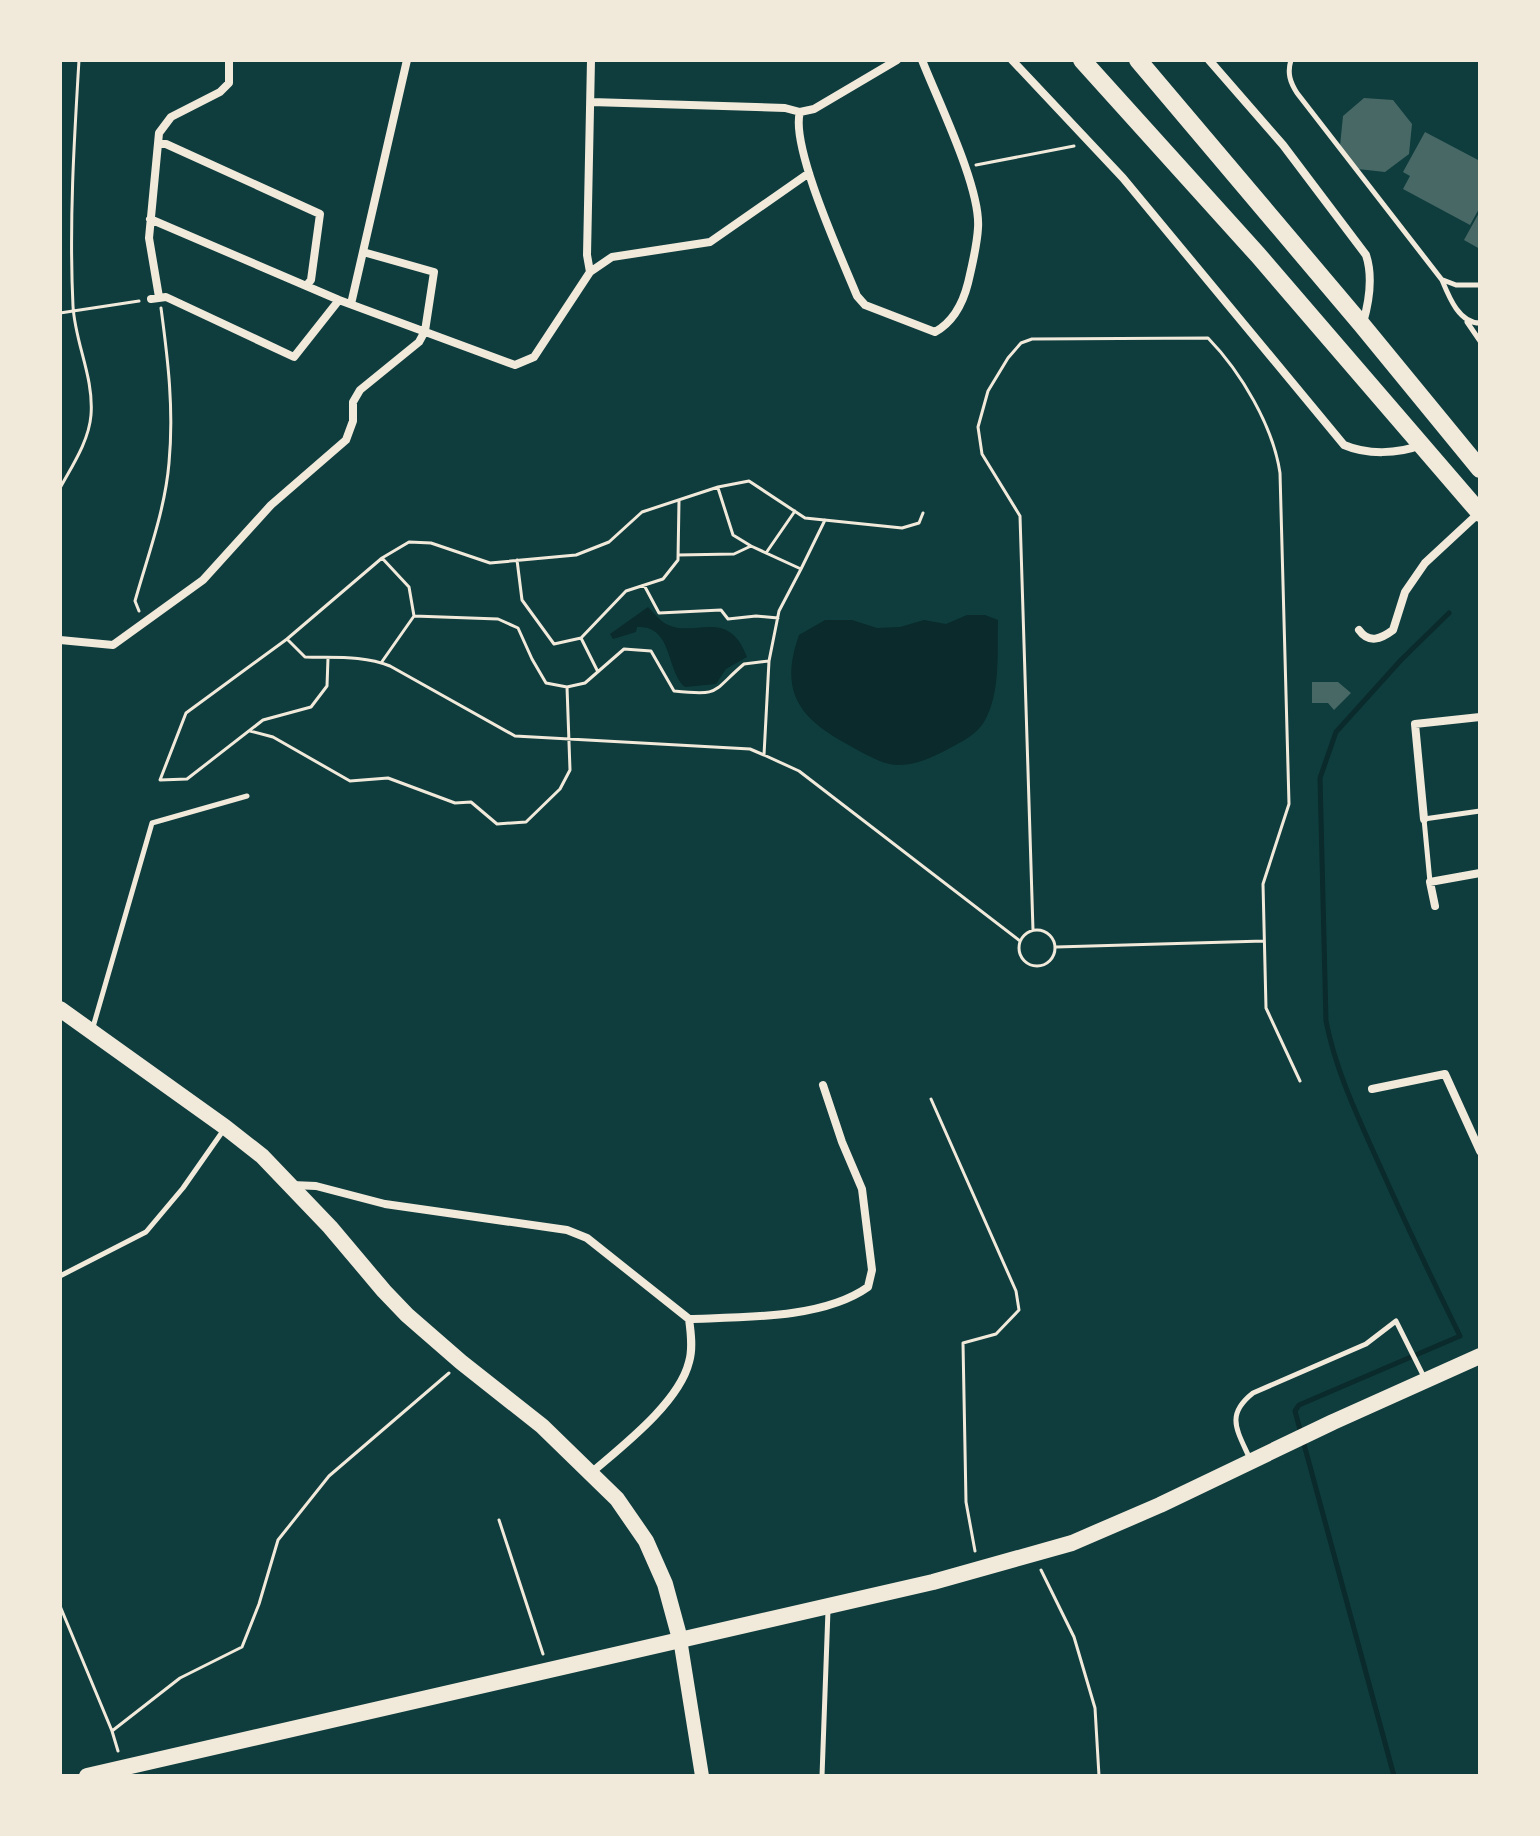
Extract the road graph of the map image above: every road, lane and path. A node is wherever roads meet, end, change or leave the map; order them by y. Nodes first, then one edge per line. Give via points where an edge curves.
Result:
1 (79, 60) edge
2 (229, 60) edge
3 (407, 60) edge
4 (591, 60) edge
5 (897, 60) edge
6 (922, 60) edge
7 (1012, 60) edge
8 (1082, 60) edge
9 (1138, 60) edge
10 (1209, 60) edge
11 (1291, 60) edge
12 (591, 102) junction
13 (800, 112) junction
14 (1086, 139) junction
15 (158, 144) junction
16 (964, 167) junction
17 (809, 173) junction
18 (150, 219) junction
19 (363, 252) junction
20 (590, 272) junction
21 (1442, 280) junction
22 (1480, 285) edge
23 (306, 286) junction
24 (155, 298) junction
25 (339, 300) junction
26 (351, 304) junction
27 (73, 311) junction
28 (60, 313) edge
29 (1465, 319) junction
30 (1480, 323) edge
31 (1362, 325) junction
32 (425, 331) junction
33 (1480, 341) edge
34 (1422, 445) junction
35 (1480, 469) edge
36 (718, 487) junction
37 (60, 488) edge
38 (679, 500) junction
39 (795, 511) junction
40 (1480, 512) edge
41 (923, 513) dead end
42 (825, 520) junction
43 (751, 546) junction
44 (766, 553) junction
45 (678, 555) junction
46 (382, 558) junction
47 (517, 560) junction
48 (801, 569) junction
49 (644, 585) junction
50 (414, 616) junction
51 (778, 618) junction
52 (142, 623) junction
53 (1359, 630) dead end
54 (581, 638) junction
55 (287, 639) junction
56 (60, 640) edge
57 (328, 658) junction
58 (769, 661) junction
59 (381, 663) junction
60 (597, 670) junction
61 (567, 687) junction
62 (1480, 717) edge
63 (250, 731) junction
64 (570, 739) junction
65 (764, 755) junction
66 (247, 796) dead end
67 (1480, 811) edge
68 (1424, 819) junction
69 (1480, 873) edge
70 (1430, 882) junction
71 (1435, 906) dead end
72 (1033, 930) junction
73 (1020, 941) junction
74 (1264, 941) junction
75 (1056, 947) junction
76 (60, 1009) edge
77 (92, 1032) junction
78 (1300, 1081) dead end
79 (823, 1085) dead end
80 (1372, 1089) dead end
81 (931, 1099) dead end
82 (225, 1127) junction
83 (1480, 1151) edge
84 (291, 1185) junction
85 (60, 1276) edge
86 (689, 1319) junction
87 (1480, 1356) edge
88 (461, 1362) junction
89 (1425, 1380) junction
90 (1251, 1461) junction
91 (591, 1473) junction
92 (499, 1520) dead end
93 (1034, 1555) junction
94 (979, 1571) junction
95 (828, 1605) junction
96 (60, 1606) edge
97 (680, 1639) junction
98 (548, 1669) junction
99 (112, 1731) junction
100 (122, 1768) junction
101 (87, 1776) edge
102 (702, 1776) edge
103 (822, 1776) edge
104 (1099, 1776) edge

1 - 27 path
2 - 15 street via 229,83 171,117 161,128
3 - 19 street
4 - 12 street
5 - 13 street
6 - 16 street
7 - 14 street
8 - 34 highway
9 - 31 highway
10 - 31 street via 1283,145 1366,255 1368,301
11 - 21 lane via 1290,81 1297,93
12 - 13 street
12 - 20 street
13 - 17 street via 797,123
14 - 16 path via 1070,148
14 - 34 street via 1344,445 1403,452
15 - 18 street
15 - 23 street via 320,214
16 - 17 street via 977,211 971,271 959,306 947,325 935,332 865,305 857,296
17 - 20 street via 710,242 612,257
18 - 23 street
18 - 24 street
19 - 26 street
19 - 32 street via 434,272
20 - 32 street via 534,357 515,365
21 - 22 lane
21 - 29 lane
23 - 25 street
24 - 25 street via 166,297 294,357
24 - 27 path
24 - 52 path via 171,383 169,462 135,601
25 - 26 street
26 - 32 street
27 - 28 path
27 - 37 path via 90,385 91,417
29 - 30 lane
29 - 33 lane
31 - 35 highway
32 - 52 street via 419,342 360,390 346,440 271,505 203,580
34 - 40 highway
36 - 38 path
36 - 39 path via 749,481
36 - 43 path via 733,535
38 - 45 path
38 - 47 path via 642,512 609,542 587,551
39 - 42 path
39 - 44 path
40 - 53 street via 1425,563 1405,592 1393,630 1368,639
41 - 42 path via 919,523 902,528
42 - 48 path
43 - 44 path
43 - 45 path via 734,554
44 - 48 path
45 - 49 path via 663,579
46 - 47 path via 409,542 431,543 490,563
46 - 50 path via 409,587
46 - 55 path
47 - 54 path via 522,600 554,644
48 - 51 path
49 - 51 path via 659,613 721,610 728,619
49 - 54 path via 626,591
50 - 59 path
50 - 61 path via 498,619 518,628 546,683
51 - 58 path
52 - 56 street via 113,645
54 - 60 path
55 - 57 path via 305,657
55 - 63 path via 186,713 160,780 187,779
57 - 59 path
57 - 63 path via 327,686 311,707 263,720
58 - 60 path via 744,664 723,687 705,694 674,691 651,651 624,649
58 - 65 path
59 - 64 path via 515,736
60 - 61 path via 585,683
61 - 64 path
62 - 68 street via 1415,724
63 - 64 path via 273,737 350,781 388,778 455,803 471,802 497,824 526,822 560,789 570,770
64 - 65 path via 750,749
65 - 73 path via 799,771
66 - 77 lane via 152,823
67 - 68 lane
68 - 70 lane
69 - 70 street
70 - 71 street
72 - 73 path
72 - 74 path via 1020,516 982,454 978,427 988,391 1008,358 1032,339 1203,337 1235,369 1278,454 1280,473 1289,804 1263,884
72 - 75 path via 1050,934
73 - 75 path via 1020,955 1031,965 1051,961
74 - 75 path
74 - 78 path via 1266,1008
76 - 77 main road
77 - 82 main road
79 - 86 street via 862,1189 872,1270 868,1287 851,1299 805,1310
80 - 83 street via 1445,1074
81 - 94 path via 1016,1291 1019,1310 996,1334 963,1343 966,1502
82 - 84 main road
82 - 85 lane via 146,1232
84 - 86 street via 567,1230 587,1238
84 - 88 main road via 384,1291
86 - 91 street via 689,1363 675,1388 659,1412
87 - 89 main road
88 - 91 main road
88 - 99 path via 329,1476 278,1540 242,1647 180,1678
89 - 90 main road
89 - 90 lane via 1396,1321 1366,1344 1240,1403 1236,1428
90 - 93 main road via 1117,1524
91 - 97 main road via 646,1541
92 - 98 path
93 - 94 main road
93 - 104 path via 1074,1637 1095,1708
94 - 95 main road
95 - 97 main road
95 - 103 lane
96 - 99 path
97 - 98 main road
97 - 102 street
98 - 100 main road
99 - 100 path
100 - 101 main road

